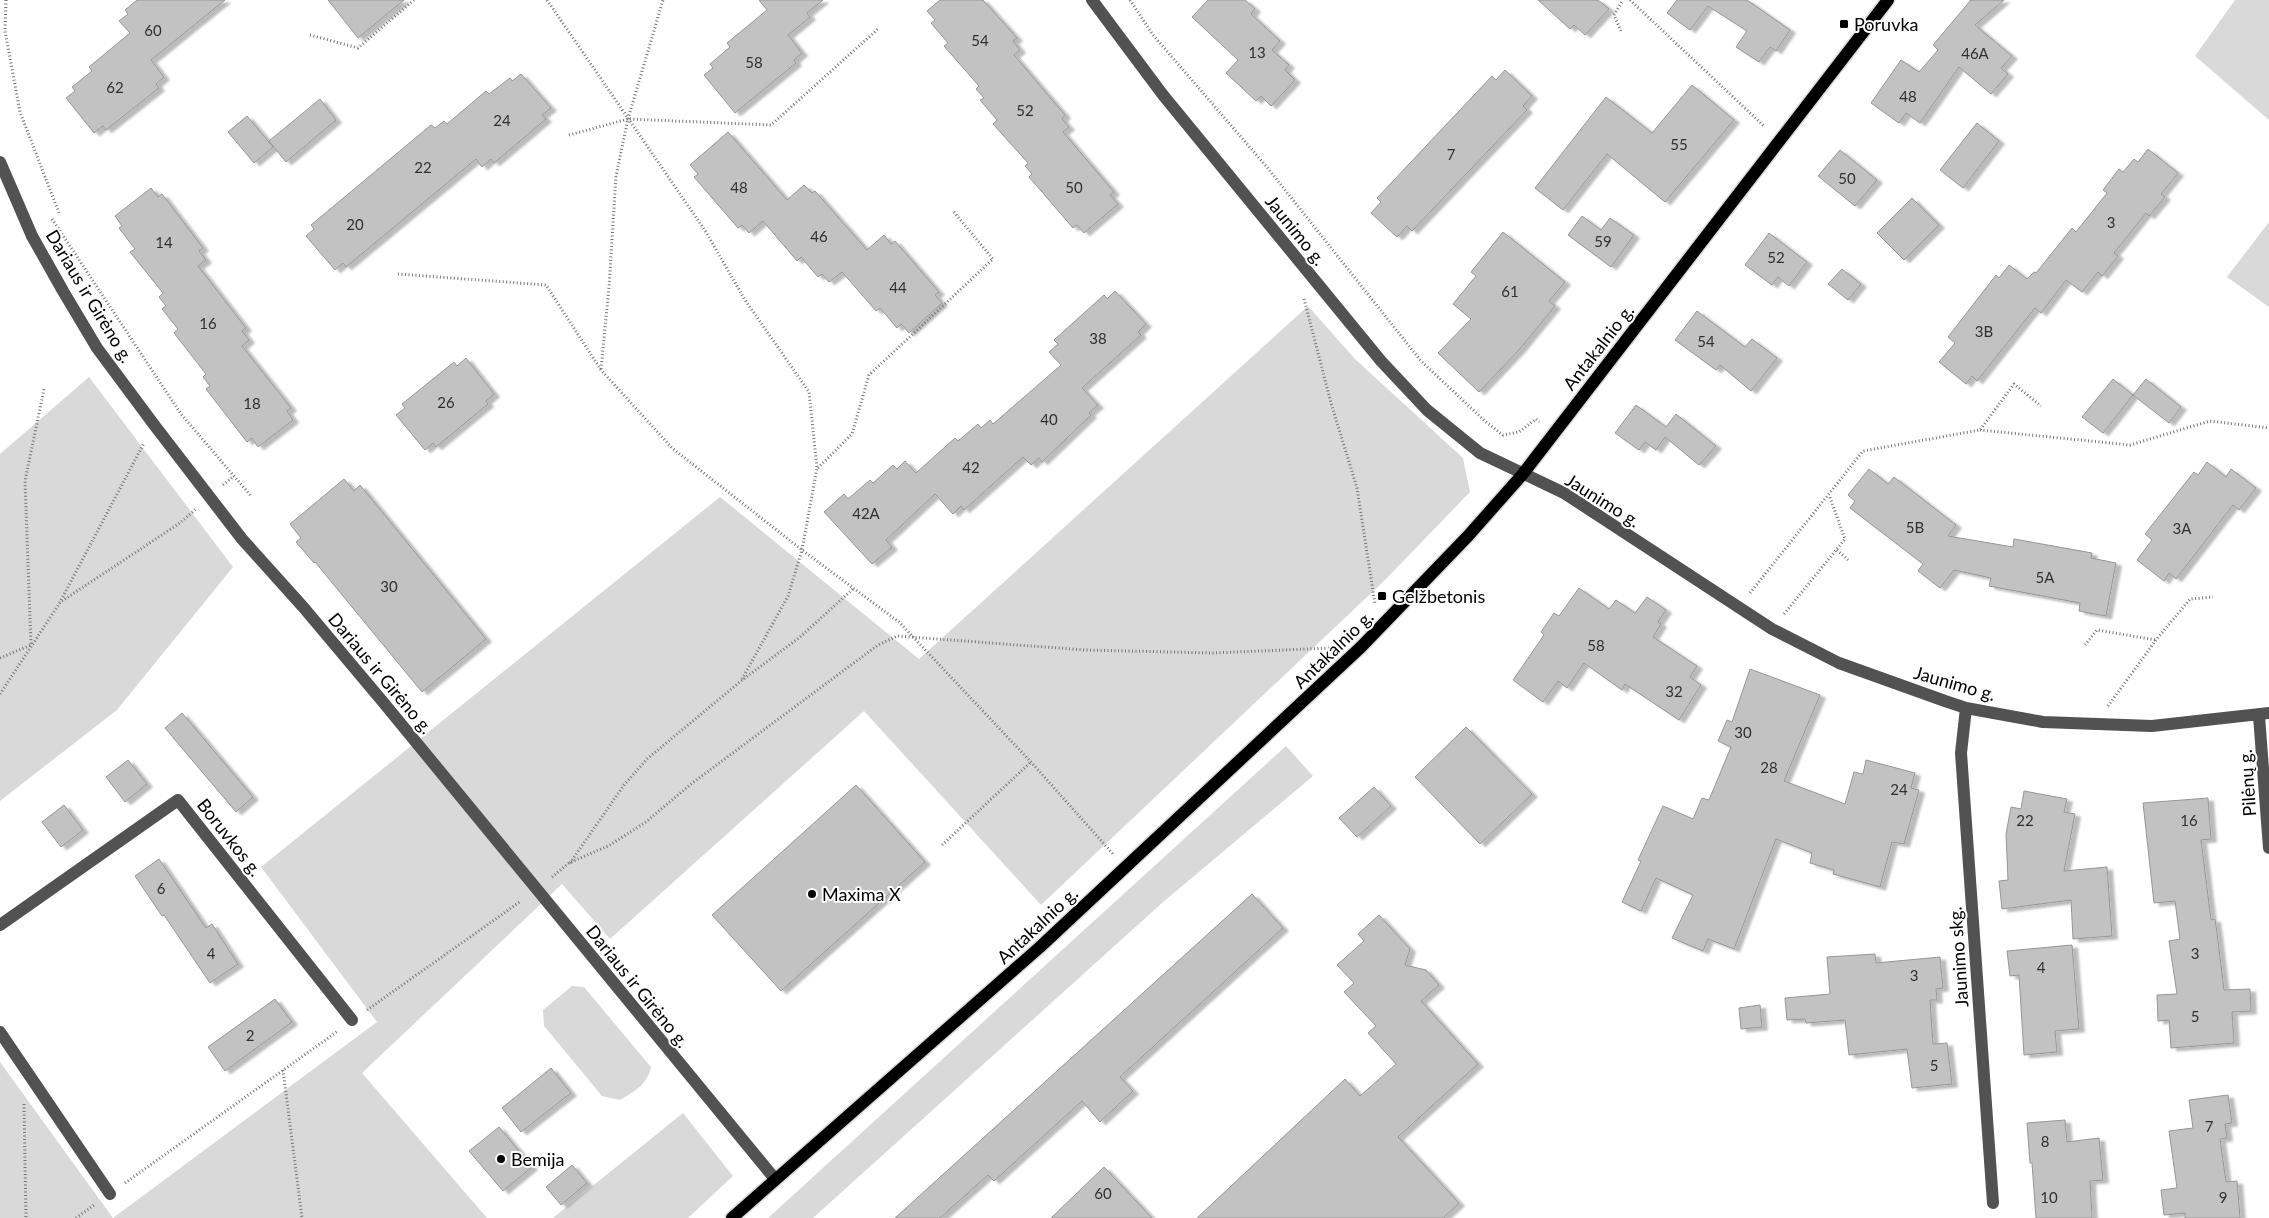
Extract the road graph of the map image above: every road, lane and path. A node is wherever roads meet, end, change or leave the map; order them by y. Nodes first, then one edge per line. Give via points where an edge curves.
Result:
1 (6, 0) edge
2 (414, 0) edge
3 (547, 0) edge
4 (663, 0) edge
5 (1092, 0) edge
6 (1130, 0) edge
7 (1623, 0) edge
8 (1630, 0) edge
9 (1888, 0) edge
10 (878, 29) dead end
11 (1621, 31) dead end
12 (310, 35) dead end
13 (628, 119) junction
14 (569, 135) dead end
15 (1780, 141) junction
16 (0, 162) edge
17 (953, 211) dead end
18 (59, 213) dead end
19 (52, 219) dead end
20 (398, 274) dead end
21 (1301, 289) dead end
22 (601, 370) junction
23 (44, 389) dead end
24 (2041, 406) dead end
25 (155, 426) junction
26 (2269, 428) edge
27 (1980, 430) junction
28 (1552, 434) junction
29 (817, 468) junction
30 (1522, 475) junction
31 (234, 476) junction
32 (1829, 495) junction
33 (251, 496) dead end
34 (210, 497) junction
35 (802, 550) junction
36 (1837, 550) junction
37 (1848, 560) dead end
38 (854, 588) junction
39 (2213, 597) dead end
40 (59, 604) junction
41 (1738, 608) junction
42 (1380, 629) junction
43 (1772, 629) junction
44 (913, 636) junction
45 (2156, 640) junction
46 (31, 645) junction
47 (2085, 645) dead end
48 (1361, 647) junction
49 (0, 658) edge
50 (741, 681) junction
51 (0, 694) edge
52 (1966, 708) junction
53 (2264, 714) edge
54 (2094, 724) junction
55 (1031, 762) junction
56 (942, 845) dead end
57 (2269, 848) edge
58 (1122, 870) junction
59 (537, 890) junction
60 (0, 925) edge
61 (352, 1020) junction
62 (0, 1032) edge
63 (23, 1066) junction
64 (283, 1070) junction
65 (775, 1179) junction
66 (110, 1194) junction
67 (1994, 1203) dead end
68 (26, 1218) edge
69 (76, 1218) edge
70 (302, 1218) edge
71 (732, 1218) edge

1 - 18 path via 5,31 20,112
2 - 12 path via 358,48
3 - 13 path
4 - 13 path
5 - 30 street, Jaunimo g. via 1163,95 1380,361 1427,410 1480,453
6 - 28 path via 1153,35 1266,166 1421,361 1503,435 1519,432 1536,419
7 - 11 path via 1614,15
8 - 15 path
9 - 15 main road, Antakalnio g.
10 - 13 path via 770,125
13 - 14 path
13 - 22 path via 616,176
13 - 29 path via 706,232 745,300 809,392
15 - 28 main road, Antakalnio g.
16 - 25 street, Dariaus ir Girėno g. via 32,236 63,291 97,348
17 - 29 path via 993,259 869,375 852,434
19 - 31 path via 181,414
20 - 22 path via 546,285
21 - 42 path via 1357,488
22 - 35 path via 672,448
23 - 46 path via 25,481
24 - 27 path via 2014,384
25 - 34 street, Dariaus ir Girėno g.
25 - 40 path via 136,455
26 - 27 path via 2210,421 2130,445
27 - 32 path via 1863,452
28 - 30 main road, Antakalnio g.
29 - 35 path
30 - 41 street, Jaunimo g. via 1564,493
30 - 42 main road, Antakalnio g.
31 - 33 path
31 - 34 path
32 - 36 path via 1845,539
32 - 41 path
34 - 40 path via 180,523
34 - 59 street, Dariaus ir Girėno g.
35 - 38 path
35 - 50 path via 788,596
36 - 37 path
36 - 43 path
38 - 44 path
38 - 50 path via 800,637
39 - 45 path via 2190,599
40 - 46 path
41 - 43 street, Jaunimo g.
42 - 48 main road, Antakalnio g.
43 - 52 street, Jaunimo g. via 1839,663
44 - 48 path via 1085,650 1213,653
44 - 50 path via 897,636 878,645 691,784 646,822 610,845 569,864 624,784 647,758
44 - 55 path
45 - 47 path via 2097,630
45 - 54 path
46 - 49 path
46 - 51 path
48 - 58 main road, Antakalnio g.
52 - 54 street, Jaunimo g. via 2043,722
52 - 67 street, Jaunimo skg. via 1962,753
53 - 54 street, Jaunimo g. via 2152,726
53 - 57 street, Pilėnų g.
55 - 56 path
55 - 58 path via 1109,848
58 - 65 main road, Antakalnio g. via 1040,947
59 - 61 path
59 - 65 street, Dariaus ir Girėno g.
60 - 61 street, Boruvkos g. via 178,800
61 - 64 path
62 - 63 street
63 - 66 street
63 - 68 path
64 - 66 path
64 - 70 path
65 - 71 main road, Antakalnio g.
66 - 69 path

